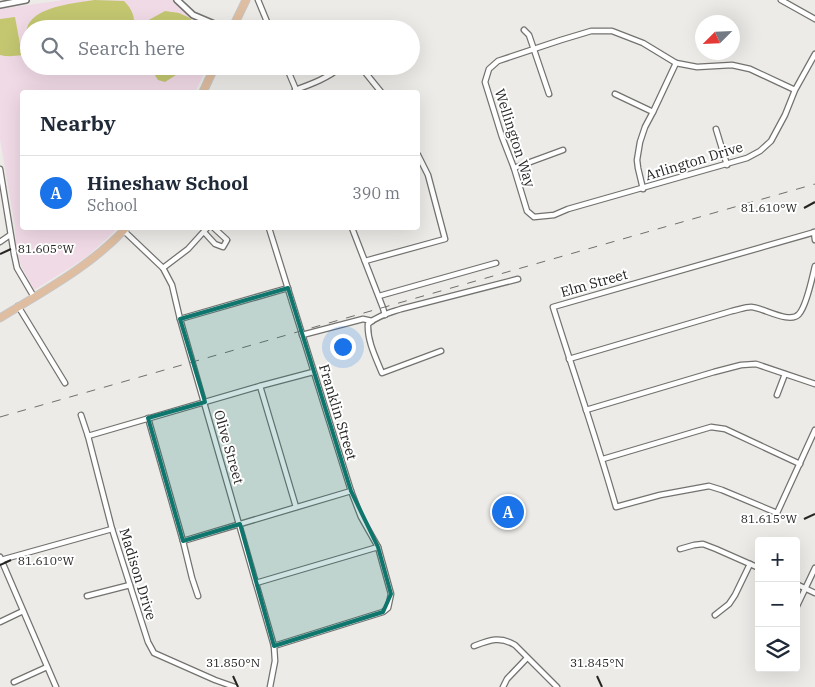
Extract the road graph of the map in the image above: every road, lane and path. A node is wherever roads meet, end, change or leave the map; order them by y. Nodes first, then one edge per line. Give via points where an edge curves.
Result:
1 (26, 0) edge
2 (177, 0) edge
3 (246, 0) edge
4 (258, 0) edge
5 (781, 0) edge
6 (0, 5) edge
7 (206, 20) edge
8 (236, 20) edge
9 (266, 20) edge
10 (815, 20) edge
11 (524, 30) dead end
12 (534, 49) junction
13 (815, 54) edge
14 (676, 62) junction
15 (809, 66) junction
16 (815, 69) edge
17 (211, 75) edge
18 (290, 75) edge
19 (331, 75) edge
20 (367, 75) edge
21 (204, 90) edge
22 (296, 90) edge
23 (298, 90) edge
24 (379, 90) edge
25 (795, 90) junction
26 (549, 94) dead end
27 (615, 94) dead end
28 (653, 112) junction
29 (716, 129) dead end
30 (563, 150) dead end
31 (420, 159) edge
32 (726, 165) junction
33 (0, 168) edge
34 (514, 168) junction
35 (643, 188) junction
36 (527, 211) joint
37 (123, 230) edge
38 (125, 230) edge
39 (206, 230) edge
40 (216, 230) edge
41 (270, 230) edge
42 (353, 230) edge
43 (814, 232) edge
44 (10, 235) junction
45 (815, 240) edge
46 (0, 242) edge
47 (365, 261) junction
48 (496, 263) dead end
49 (815, 266) edge
50 (162, 268) junction
51 (518, 279) dead end
52 (288, 288) junction
53 (379, 296) junction
54 (34, 297) junction
55 (18, 306) junction
56 (385, 315) junction
57 (0, 318) edge
58 (180, 319) junction
59 (372, 321) junction
60 (302, 334) junction
61 (441, 351) dead end
62 (569, 359) junction
63 (313, 372) junction
64 (785, 374) junction
65 (65, 383) dead end
66 (815, 384) edge
67 (260, 386) junction
68 (777, 395) dead end
69 (205, 402) junction
70 (586, 410) junction
71 (81, 415) dead end
72 (148, 418) junction
73 (815, 430) edge
74 (88, 436) junction
75 (603, 459) junction
76 (800, 464) junction
77 (351, 491) junction
78 (296, 507) junction
79 (240, 524) junction
80 (112, 529) junction
81 (183, 541) junction
82 (378, 547) junction
83 (680, 549) dead end
84 (0, 559) edge
85 (750, 564) junction
86 (755, 566) edge
87 (815, 568) edge
88 (256, 584) junction
89 (130, 585) junction
90 (800, 586) edge
91 (805, 588) junction
92 (815, 593) edge
93 (87, 596) dead end
94 (198, 596) dead end
95 (800, 599) edge
96 (23, 611) junction
97 (715, 615) dead end
98 (0, 622) edge
99 (274, 646) junction
100 (474, 646) dead end
101 (527, 658) junction
102 (48, 667) junction
103 (14, 682) dead end
104 (56, 687) edge
105 (236, 687) edge
106 (270, 687) edge
107 (503, 687) edge
108 (557, 687) edge

1 - 6 street
2 - 7 street via 187,11
3 - 8 main road
4 - 9 street
5 - 10 street
11 - 12 street
12 - 14 street, Wellington Way via 591,31 612,31 643,43
12 - 26 street
12 - 34 street, Wellington Way via 498,61 489,69 485,82
13 - 15 street, Arlington Drive
14 - 25 street, Wellington Way via 697,67 732,65 750,69
14 - 28 street
15 - 16 street
15 - 25 street, Arlington Drive
17 - 21 main road
18 - 22 street
19 - 23 street
20 - 24 street
25 - 32 street, Arlington Drive via 771,141 747,158
27 - 28 street
28 - 35 street via 645,127 637,160
29 - 32 street
30 - 34 street
31 - 47 street via 428,176 445,239
32 - 35 street, Arlington Drive
33 - 44 street
34 - 36 street, Wellington Way
35 - 36 street, Arlington Drive via 554,215 534,217
37 - 54 main road via 81,267
38 - 50 street, Olive Street
39 - 40 street via 215,244 223,247 227,240
39 - 50 street via 188,249
41 - 52 street, Franklin Street
42 - 47 street
43 - 45 street
43 - 62 street, Elm Street via 553,307
44 - 46 street
44 - 54 street via 17,268
47 - 53 street
48 - 53 street
49 - 62 street via 806,301 796,317 788,318 752,307
50 - 58 street, Olive Street via 172,285
51 - 56 street
52 - 58 street
52 - 60 street, Franklin Street
53 - 56 street
54 - 55 main road
55 - 57 main road
55 - 65 street
56 - 59 street
58 - 69 street, Olive Street
59 - 60 street via 363,319
59 - 61 street via 367,332 382,373
60 - 63 street, Franklin Street
62 - 70 street, Elm Street
63 - 67 street
63 - 77 street, Franklin Street
64 - 66 street
64 - 68 street
64 - 70 street via 756,364 741,365
67 - 69 street
67 - 78 street
69 - 72 street
69 - 79 street, Olive Street
70 - 75 street, Elm Street
71 - 74 street, Madison Drive
72 - 74 street
72 - 81 street
73 - 76 street
74 - 80 street, Madison Drive
75 - 76 street via 711,427 725,429
75 - 76 street, Elm Street via 616,507 709,486 778,513
77 - 78 street
77 - 82 street, Franklin Street
78 - 79 street
79 - 81 street
79 - 88 street, Olive Street
80 - 84 street
80 - 89 street, Madison Drive
81 - 94 street
82 - 88 street
82 - 99 street, Franklin Street via 391,594 388,608
83 - 85 street via 703,544
84 - 96 street
85 - 86 street
85 - 97 street via 735,596
87 - 91 street
88 - 99 street, Olive Street
89 - 93 street
89 - 105 street, Madison Drive via 154,654
90 - 91 street
91 - 92 street
91 - 95 street
96 - 98 street
96 - 102 street
99 - 106 street, Olive Street
100 - 101 street via 502,639
101 - 107 street
101 - 108 street
102 - 103 street
102 - 104 street

